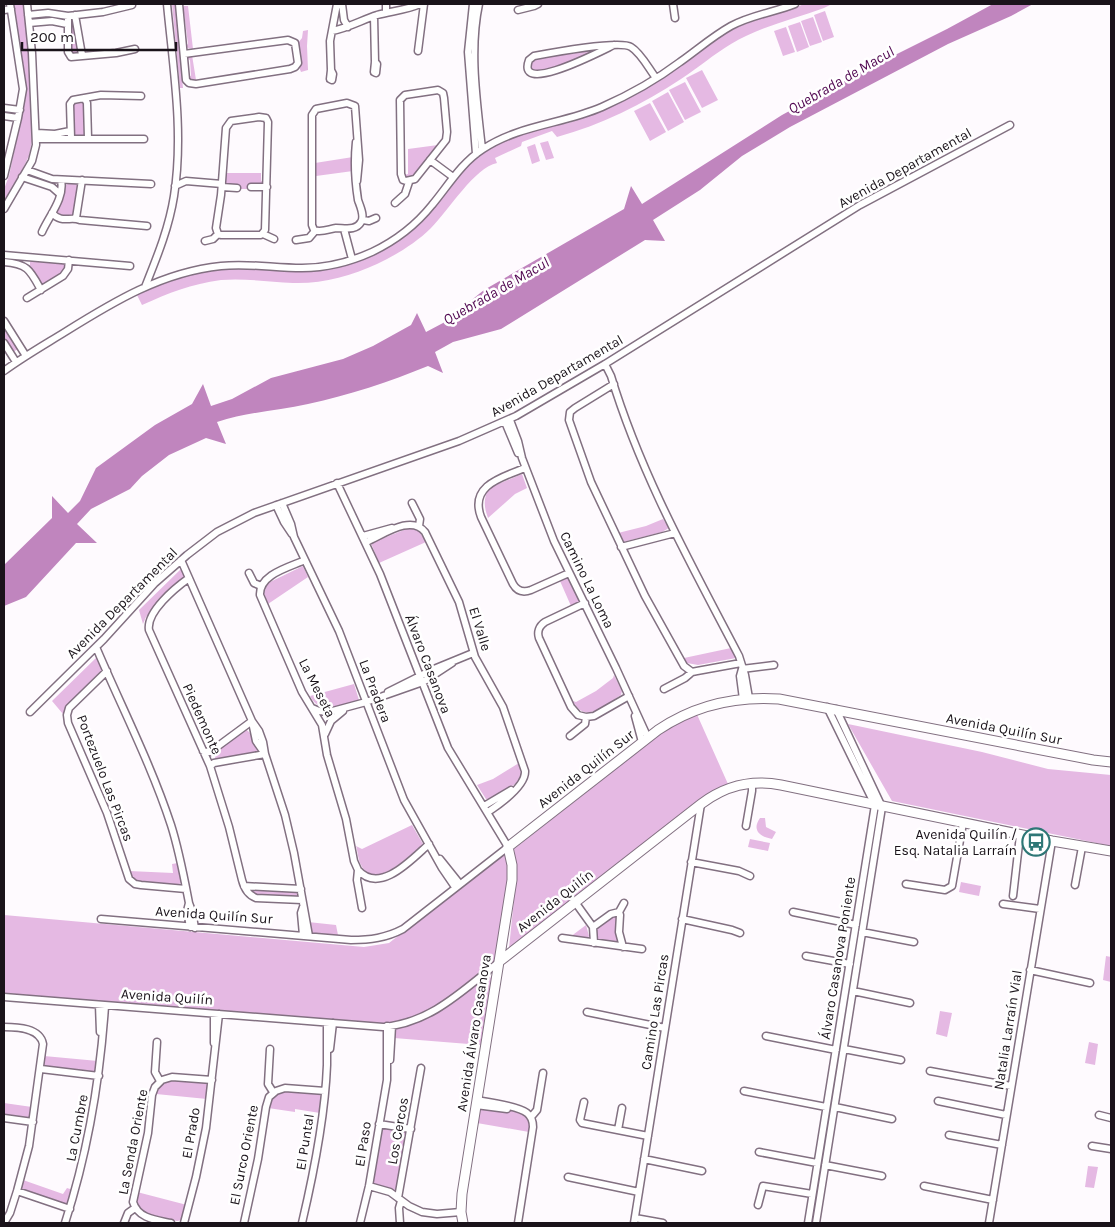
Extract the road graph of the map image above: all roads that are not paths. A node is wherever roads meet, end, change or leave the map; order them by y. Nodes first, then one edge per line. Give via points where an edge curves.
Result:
1 (27, 4) edge
2 (167, 4) edge
3 (179, 4) edge
4 (337, 4) edge
5 (342, 4) edge
6 (386, 4) edge
7 (420, 4) edge
8 (424, 4) edge
9 (473, 4) edge
10 (479, 4) edge
11 (538, 4) edge
12 (673, 4) edge
13 (795, 4) edge
14 (132, 5) edge
15 (4, 10) edge
16 (11, 10) edge
17 (518, 10) dead end
18 (386, 12) junction
19 (28, 16) junction
20 (72, 16) junction
21 (374, 16) junction
22 (4, 17) edge
23 (675, 18) dead end
24 (29, 23) junction
25 (67, 24) junction
26 (348, 27) junction
27 (332, 31) junction
28 (614, 45) junction
29 (135, 49) dead end
30 (418, 51) dead end
31 (184, 54) junction
32 (82, 55) junction
33 (375, 62) dead end
34 (330, 70) dead end
35 (656, 78) junction
36 (141, 96) dead end
37 (85, 99) junction
38 (4, 108) edge
39 (20, 110) junction
40 (4, 116) edge
41 (18, 118) junction
42 (1010, 125) dead end
43 (70, 135) junction
44 (37, 136) junction
45 (88, 138) junction
46 (144, 139) dead end
47 (482, 149) junction
48 (476, 154) junction
49 (430, 160) junction
50 (26, 170) junction
51 (177, 173) junction
52 (4, 176) edge
53 (22, 177) junction
54 (453, 177) junction
55 (61, 180) junction
56 (82, 180) junction
57 (186, 181) junction
58 (409, 182) junction
59 (151, 184) dead end
60 (175, 186) junction
61 (222, 186) junction
62 (251, 187) dead end
63 (267, 187) junction
64 (236, 188) dead end
65 (60, 194) junction
66 (395, 203) dead end
67 (4, 209) edge
68 (52, 213) junction
69 (76, 218) junction
70 (376, 218) dead end
71 (363, 220) junction
72 (147, 226) dead end
73 (344, 229) junction
74 (315, 231) junction
75 (42, 232) dead end
76 (218, 234) junction
77 (263, 234) junction
78 (274, 239) dead end
79 (296, 240) dead end
80 (205, 241) dead end
81 (4, 255) edge
82 (33, 258) junction
83 (69, 260) junction
84 (352, 260) junction
85 (4, 262) edge
86 (130, 266) dead end
87 (26, 267) junction
88 (145, 287) junction
89 (41, 290) junction
90 (27, 298) dead end
91 (4, 321) edge
92 (4, 344) edge
93 (26, 356) junction
94 (16, 362) junction
95 (605, 364) junction
96 (4, 371) edge
97 (614, 384) junction
98 (507, 421) junction
99 (525, 468) junction
100 (337, 483) junction
101 (412, 503) dead end
102 (279, 504) junction
103 (419, 526) junction
104 (675, 533) junction
105 (364, 539) junction
106 (621, 547) junction
107 (181, 560) junction
108 (305, 560) junction
109 (569, 572) junction
110 (249, 573) dead end
111 (189, 578) junction
112 (261, 586) junction
113 (584, 603) junction
114 (96, 647) junction
115 (473, 653) junction
116 (774, 665) dead end
117 (742, 667) junction
118 (106, 670) junction
119 (692, 672) junction
120 (422, 679) junction
121 (664, 690) dead end
122 (629, 696) junction
123 (746, 698) junction
124 (366, 702) junction
125 (312, 707) junction
126 (831, 708) junction
127 (346, 709) junction
128 (30, 712) dead end
129 (586, 717) junction
130 (252, 721) junction
131 (324, 735) junction
132 (570, 736) dead end
133 (645, 740) junction
134 (203, 751) junction
135 (210, 752) junction
136 (265, 754) junction
137 (1111, 762) edge
138 (212, 765) junction
139 (752, 783) junction
140 (700, 804) junction
141 (879, 806) junction
142 (486, 809) junction
143 (963, 823) junction
144 (746, 826) dead end
145 (1020, 835) junction
146 (1052, 841) junction
147 (429, 844) junction
148 (508, 847) junction
149 (1082, 847) junction
150 (1111, 851) edge
151 (691, 862) junction
152 (358, 870) junction
153 (366, 876) junction
154 (750, 876) dead end
155 (906, 884) dead end
156 (1075, 884) dead end
157 (358, 885) junction
158 (458, 885) junction
159 (244, 886) junction
160 (301, 889) junction
161 (186, 890) junction
162 (1013, 896) dead end
163 (575, 902) junction
164 (303, 903) junction
165 (624, 903) dead end
166 (1003, 904) dead end
167 (362, 908) dead end
168 (1040, 909) junction
169 (619, 912) junction
170 (793, 912) dead end
171 (101, 919) dead end
172 (682, 919) junction
173 (856, 925) junction
174 (192, 927) junction
175 (593, 927) junction
176 (862, 932) junction
177 (740, 934) dead end
178 (306, 936) junction
179 (562, 938) dead end
180 (914, 942) dead end
181 (594, 943) junction
182 (623, 946) junction
183 (642, 949) dead end
184 (806, 956) dead end
185 (500, 961) junction
186 (850, 964) junction
187 (1030, 970) junction
188 (852, 973) junction
189 (1090, 983) dead end
190 (853, 991) junction
191 (4, 997) edge
192 (910, 1003) dead end
193 (102, 1005) junction
194 (587, 1012) dead end
195 (216, 1014) junction
196 (330, 1023) junction
197 (390, 1026) junction
198 (4, 1027) edge
199 (665, 1028) junction
200 (766, 1036) dead end
201 (157, 1042) dead end
202 (270, 1049) dead end
203 (844, 1049) junction
204 (836, 1050) junction
205 (901, 1060) dead end
206 (422, 1068) dead end
207 (41, 1069) junction
208 (930, 1070) dead end
209 (543, 1073) dead end
210 (99, 1076) junction
211 (212, 1080) junction
212 (160, 1081) junction
213 (1011, 1086) junction
214 (325, 1091) junction
215 (744, 1091) dead end
216 (274, 1092) junction
217 (938, 1101) dead end
218 (476, 1102) junction
219 (584, 1102) dead end
220 (826, 1107) junction
221 (834, 1107) junction
222 (622, 1108) dead end
223 (1006, 1115) junction
224 (1099, 1115) dead end
225 (531, 1117) junction
226 (4, 1118) edge
227 (1111, 1118) edge
228 (892, 1119) dead end
229 (33, 1122) junction
230 (379, 1124) junction
231 (411, 1129) junction
232 (618, 1130) junction
233 (949, 1134) dead end
234 (648, 1136) junction
235 (822, 1136) junction
236 (830, 1138) junction
237 (1002, 1145) junction
238 (1092, 1146) dead end
239 (1111, 1149) edge
240 (759, 1152) dead end
241 (644, 1159) junction
242 (817, 1163) junction
243 (826, 1165) junction
244 (702, 1171) dead end
245 (882, 1176) dead end
246 (568, 1177) dead end
247 (369, 1186) junction
248 (924, 1186) dead end
249 (17, 1191) junction
250 (639, 1192) junction
251 (812, 1194) junction
252 (400, 1199) junction
253 (993, 1200) junction
254 (758, 1205) dead end
255 (136, 1208) junction
256 (70, 1209) junction
257 (461, 1212) junction
258 (634, 1221) edge
259 (4, 1223) edge
260 (65, 1223) edge
261 (124, 1223) edge
262 (171, 1223) edge
263 (184, 1223) edge
264 (244, 1223) edge
265 (302, 1223) edge
266 (360, 1223) edge
267 (400, 1223) edge
268 (463, 1223) edge
269 (518, 1223) edge
270 (663, 1223) edge
271 (808, 1223) edge
272 (816, 1223) edge
273 (989, 1223) edge

1 - 19 street
2 - 51 street via 178,125
3 - 31 street
4 - 27 street
5 - 26 street
6 - 18 street
7 - 18 street
8 - 30 street
9 - 48 street via 468,59
10 - 47 street via 474,57
11 - 17 street
12 - 23 street
13 - 35 street via 733,25
14 - 20 street
15 - 16 street
16 - 22 street
16 - 39 street via 23,82
18 - 21 street
19 - 20 street via 48,13
19 - 24 street
20 - 25 street
20 - 32 street
21 - 26 street
21 - 33 street
24 - 25 street via 52,21
24 - 44 street
25 - 32 street via 69,55
26 - 27 street
27 - 34 street
28 - 28 street via 534,56 528,60 527,67 533,74 540,75
28 - 35 street via 633,48
29 - 32 street
31 - 31 street via 288,40 295,44 298,63 290,69 192,84 186,80
35 - 47 street via 590,112 518,132
36 - 37 street via 114,94
37 - 43 street via 73,100 70,104
37 - 45 street
38 - 39 street
39 - 41 street
40 - 41 street
41 - 52 street
42 - 95 street, Avenida Departamental via 860,205
43 - 44 street via 56,140
43 - 45 street
44 - 50 street via 34,156
45 - 46 street
47 - 48 street
48 - 54 street
49 - 54 street
49 - 58 street
49 - 58 street via 447,134 443,93 438,90 406,94 400,100 401,174 403,180
50 - 53 street
50 - 55 street
51 - 57 street
51 - 60 street
53 - 65 street via 52,187
53 - 67 street
54 - 84 street via 432,206 410,228 378,249
55 - 56 street
55 - 65 street
56 - 59 street
56 - 69 street
57 - 60 street
57 - 61 street
58 - 66 street via 405,194
60 - 88 street via 165,234
61 - 63 street via 227,125 235,120 263,117 268,119
61 - 64 street
61 - 76 street
62 - 63 street
63 - 77 street
65 - 68 street
68 - 69 street via 65,220
68 - 75 street
69 - 72 street
70 - 71 street
71 - 73 street via 357,226
71 - 74 street via 356,181 359,160 356,112 353,105 347,103 319,108 313,111 312,227
73 - 74 street
73 - 84 street
74 - 79 street via 307,239
76 - 77 street
76 - 80 street
77 - 78 street
81 - 82 street
82 - 83 street
82 - 87 street
83 - 86 street
83 - 89 street via 65,274
84 - 88 street via 311,268 247,264 214,267 176,275
85 - 87 street
87 - 89 street
88 - 93 street
89 - 90 street
91 - 93 street
92 - 94 street
93 - 94 street
94 - 96 street
95 - 97 street
95 - 98 street, Avenida Departamental
97 - 104 street via 638,454
97 - 106 street via 575,408 569,416 590,482
98 - 99 street, Camino La Loma via 518,442
98 - 100 street, Avenida Departamental
99 - 109 street, Camino La Loma
99 - 109 street via 490,483 482,491 478,507 481,517 513,584 520,591 531,590
100 - 102 street, Avenida Departamental
100 - 105 street, Álvaro Casanova
101 - 103 street, El Valle via 420,519
102 - 107 street, Avenida Departamental via 223,528
102 - 108 street, La Pradera via 284,522
103 - 105 street via 410,524
103 - 115 street, El Valle via 459,602
104 - 106 street
104 - 117 street
105 - 120 street, Álvaro Casanova
106 - 119 street via 680,662
107 - 111 street
107 - 114 street, Avenida Departamental
108 - 112 street via 268,578
108 - 124 street, La Pradera via 339,631
109 - 113 street, Camino La Loma
110 - 112 street via 254,583
111 - 130 street
111 - 134 street, Piedemonte via 154,612 148,627
112 - 125 street, La Meseta via 262,601
113 - 122 street, Camino La Loma
113 - 129 street via 545,622 538,629 539,638 573,710
114 - 118 street
114 - 128 street, Avenida Departamental
115 - 120 street
115 - 142 street, El Valle via 500,701 524,765 525,778 517,788
116 - 117 street
117 - 119 street
117 - 123 street
118 - 161 street via 162,801 178,850
118 - 161 street, Portezuelo Las Pircas via 69,708 70,727 110,820 129,879 141,885
119 - 121 street
120 - 124 street
120 - 142 street, Álvaro Casanova via 448,748
122 - 129 street via 594,716
122 - 133 street, Camino La Loma
123 - 126 street, Avenida Quilín Sur via 779,699
123 - 133 street, Avenida Quilín Sur via 696,710
124 - 127 street
124 - 147 street, La Pradera via 404,800
125 - 127 street via 325,712
125 - 131 street, La Meseta
126 - 137 street, Avenida Quilín Sur
126 - 141 street
127 - 131 street via 333,718
129 - 132 street via 583,726
130 - 135 street
130 - 136 street via 252,732
131 - 152 street, La Meseta
133 - 148 street, Avenida Quilín Sur
134 - 135 street
134 - 138 street, Piedemonte
135 - 138 street
136 - 138 street
136 - 160 street via 285,815
138 - 159 street, Piedemonte
139 - 140 street, Avenida Quilín via 725,789
139 - 141 street, Avenida Quilín via 773,783
139 - 144 street
140 - 151 street, Camino Las Pircas
140 - 163 street, Avenida Quilín
141 - 143 street, Avenida Quilín
141 - 173 street, Álvaro Casanova Poniente
141 - 176 street, Álvaro Casanova Poniente
142 - 148 street, Álvaro Casanova
143 - 145 street, Avenida Quilín
143 - 155 street via 952,886 945,890
145 - 146 street, Avenida Quilín
145 - 162 street
146 - 149 street, Avenida Quilín
146 - 168 street, Natalia Larraín Vial
147 - 153 street via 388,877 376,879
147 - 158 street, La Pradera
148 - 158 street, Avenida Quilín Sur
148 - 185 street, Avenida Álvaro Casanova via 512,880
149 - 150 street, Avenida Quilín
149 - 156 street
151 - 154 street
151 - 172 street, Camino Las Pircas
152 - 153 street
152 - 157 street, La Meseta
153 - 157 street
157 - 167 street, La Meseta
158 - 178 street, Avenida Quilín Sur via 403,929 385,937 359,940
159 - 160 street
159 - 164 street via 248,894 256,898
160 - 164 street
161 - 174 street
163 - 175 street
163 - 185 street, Avenida Quilín
164 - 178 street
165 - 169 street
166 - 168 street
168 - 187 street, Natalia Larraín Vial
169 - 175 street
169 - 182 street
170 - 173 street
171 - 174 street, Avenida Quilín Sur
172 - 177 street
172 - 199 street, Camino Las Pircas
173 - 186 street, Álvaro Casanova Poniente
174 - 178 street, Avenida Quilín Sur
175 - 181 street
176 - 180 street
176 - 188 street, Álvaro Casanova Poniente
179 - 181 street
181 - 182 street
182 - 183 street
184 - 186 street
185 - 197 street, Avenida Quilín via 438,1010
185 - 218 street, Avenida Álvaro Casanova
186 - 188 street, Álvaro Casanova Poniente
187 - 189 street
187 - 213 street, Natalia Larraín Vial
188 - 190 street, Álvaro Casanova Poniente
188 - 204 street, Álvaro Casanova Poniente
190 - 192 street
190 - 203 street, Álvaro Casanova Poniente
191 - 193 street, Avenida Quilín
193 - 195 street, Avenida Quilín
193 - 210 street, La Cumbre
194 - 199 street
195 - 196 street, Avenida Quilín
195 - 211 street, El Prado
196 - 197 street, Avenida Quilín
196 - 214 street, El Puntal
197 - 230 street, El Paso
198 - 207 street via 27,1030 40,1036 43,1044
199 - 234 street, Camino Las Pircas
200 - 204 street
201 - 212 street via 155,1072
202 - 216 street via 268,1084
203 - 205 street
203 - 221 street, Álvaro Casanova Poniente
204 - 220 street, Álvaro Casanova Poniente
206 - 231 street, Los Cercos
207 - 210 street
207 - 229 street
208 - 213 street
209 - 225 street via 537,1110
210 - 256 street, La Cumbre via 85,1153
211 - 212 street via 172,1077
211 - 263 street, El Prado via 202,1151
212 - 255 street, La Senda Oriente via 152,1098 134,1196
213 - 223 street, Natalia Larraín Vial
214 - 216 street via 286,1088
214 - 265 street, El Puntal
215 - 220 street
216 - 264 street, El Surco Oriente via 267,1103
217 - 223 street
218 - 225 street via 525,1111
218 - 257 street, Avenida Álvaro Casanova
219 - 232 street via 582,1124
220 - 235 street, Álvaro Casanova Poniente
221 - 228 street
221 - 236 street, Álvaro Casanova Poniente
222 - 232 street
223 - 237 street, Natalia Larraín Vial
224 - 227 street
225 - 269 street via 533,1127
226 - 229 street
229 - 249 street
230 - 231 street
230 - 247 street, El Paso
231 - 252 street, Los Cercos
232 - 234 street
233 - 237 street
234 - 241 street, Camino Las Pircas
235 - 236 street
235 - 242 street, Álvaro Casanova Poniente
236 - 243 street, Álvaro Casanova Poniente
237 - 253 street, Natalia Larraín Vial
238 - 239 street
240 - 242 street
241 - 244 street
241 - 250 street, Camino Las Pircas
242 - 251 street, Álvaro Casanova Poniente
243 - 245 street
243 - 272 street, Álvaro Casanova Poniente
246 - 250 street
247 - 252 street via 386,1190
247 - 266 street, El Paso
248 - 253 street
249 - 256 street
249 - 259 street
250 - 258 street, Camino Las Pircas
251 - 254 street via 763,1186
251 - 271 street, Álvaro Casanova Poniente
252 - 257 street via 413,1209 427,1213
252 - 267 street, Los Cercos
253 - 273 street, Natalia Larraín Vial
255 - 261 street via 128,1213
255 - 262 street via 144,1216
256 - 260 street, La Cumbre
257 - 268 street, Avenida Álvaro Casanova
258 - 270 street

